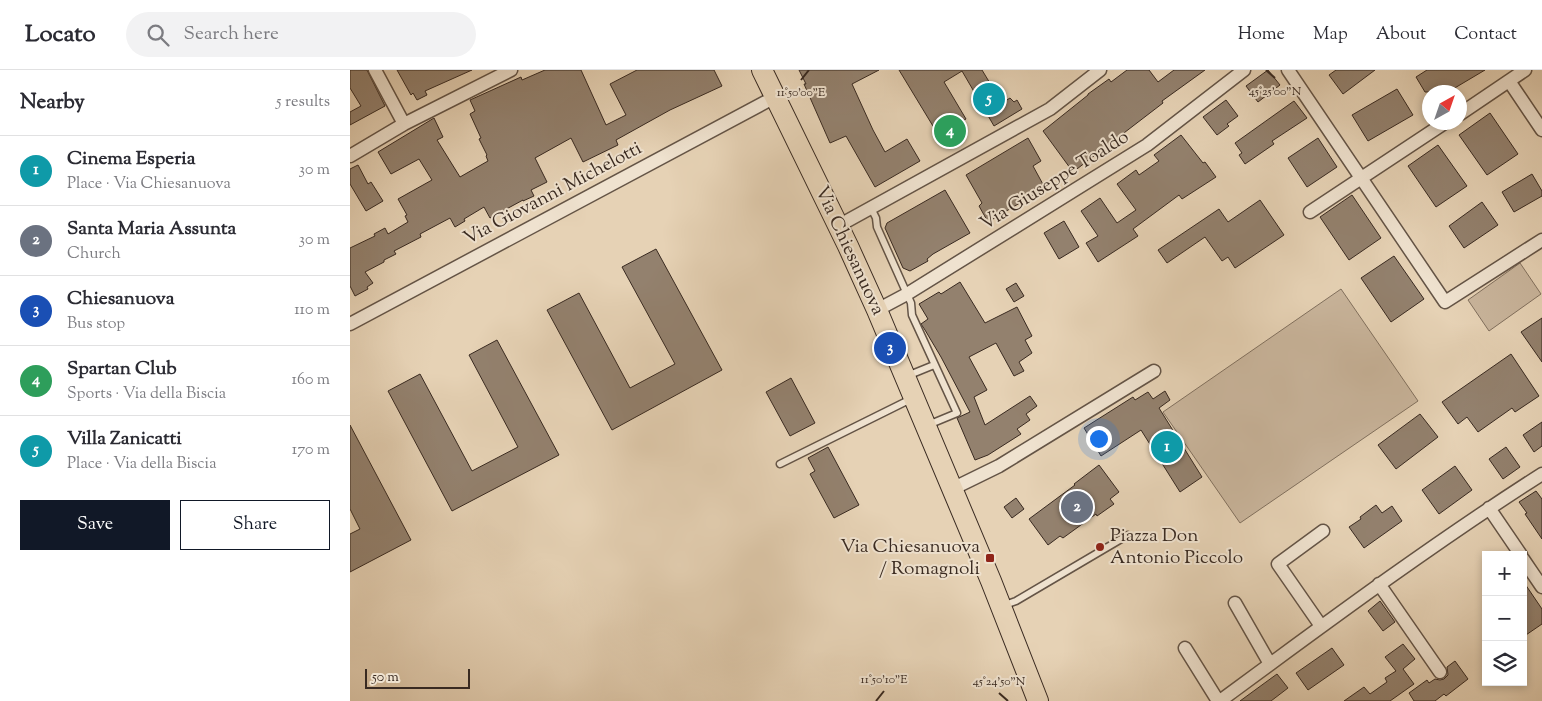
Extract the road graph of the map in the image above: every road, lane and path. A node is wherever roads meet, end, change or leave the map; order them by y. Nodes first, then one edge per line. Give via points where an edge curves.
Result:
1 (375, 70) edge
2 (511, 70) edge
3 (762, 70) edge
4 (1100, 70) edge
5 (1244, 70) edge
6 (1288, 70) edge
7 (1525, 70) edge
8 (1509, 81) junction
9 (775, 97) junction
10 (1467, 109) edge
11 (404, 124) junction
12 (1434, 130) edge
13 (1542, 130) edge
14 (350, 156) edge
15 (1361, 178) junction
16 (871, 208) junction
17 (1310, 212) dead end
18 (838, 226) junction
19 (1542, 240) edge
20 (907, 294) junction
21 (877, 310) junction
22 (350, 324) edge
23 (934, 365) junction
24 (1154, 371) dead end
25 (906, 376) junction
26 (914, 397) junction
27 (926, 426) junction
28 (780, 464) dead end
29 (1542, 474) edge
30 (952, 489) junction
31 (1489, 508) junction
32 (1323, 531) dead end
33 (1128, 535) dead end
34 (1518, 551) edge
35 (1527, 565) edge
36 (1379, 584) junction
37 (1542, 587) edge
38 (1235, 603) dead end
39 (1001, 606) junction
40 (1321, 626) junction
41 (1185, 648) dead end
42 (1270, 664) junction
43 (1440, 672) dead end
44 (1038, 701) edge
45 (1219, 701) edge

1 - 11 street
2 - 11 street
3 - 9 main road, Via Chiesanuova
4 - 16 street via 1050,109
5 - 20 street, Via Giuseppe Toaldo via 1147,145
6 - 15 street
7 - 8 street
8 - 10 street
8 - 13 street
9 - 18 main road, Via Chiesanuova
9 - 22 street, Via Giovanni Michelotti
11 - 14 street
12 - 15 street
15 - 17 street
15 - 19 street via 1445,302
16 - 18 street
16 - 20 lane
18 - 21 main road, Via Chiesanuova
20 - 21 street, Via Giuseppe Toaldo
20 - 23 lane via 912,315
21 - 25 main road, Via Chiesanuova
23 - 25 lane
23 - 27 lane via 956,413
24 - 30 street via 999,466
25 - 26 main road, Via Chiesanuova
26 - 27 main road, Via Chiesanuova
26 - 28 lane
27 - 30 main road, Via Chiesanuova
29 - 31 street
30 - 39 main road, Via Chiesanuova
31 - 34 street
31 - 36 street
32 - 40 street via 1278,564
33 - 39 lane via 1016,601
35 - 37 street
36 - 40 street
36 - 43 street
38 - 42 street
39 - 44 main road, Via Chiesanuova
40 - 42 street
41 - 45 street
42 - 45 street

